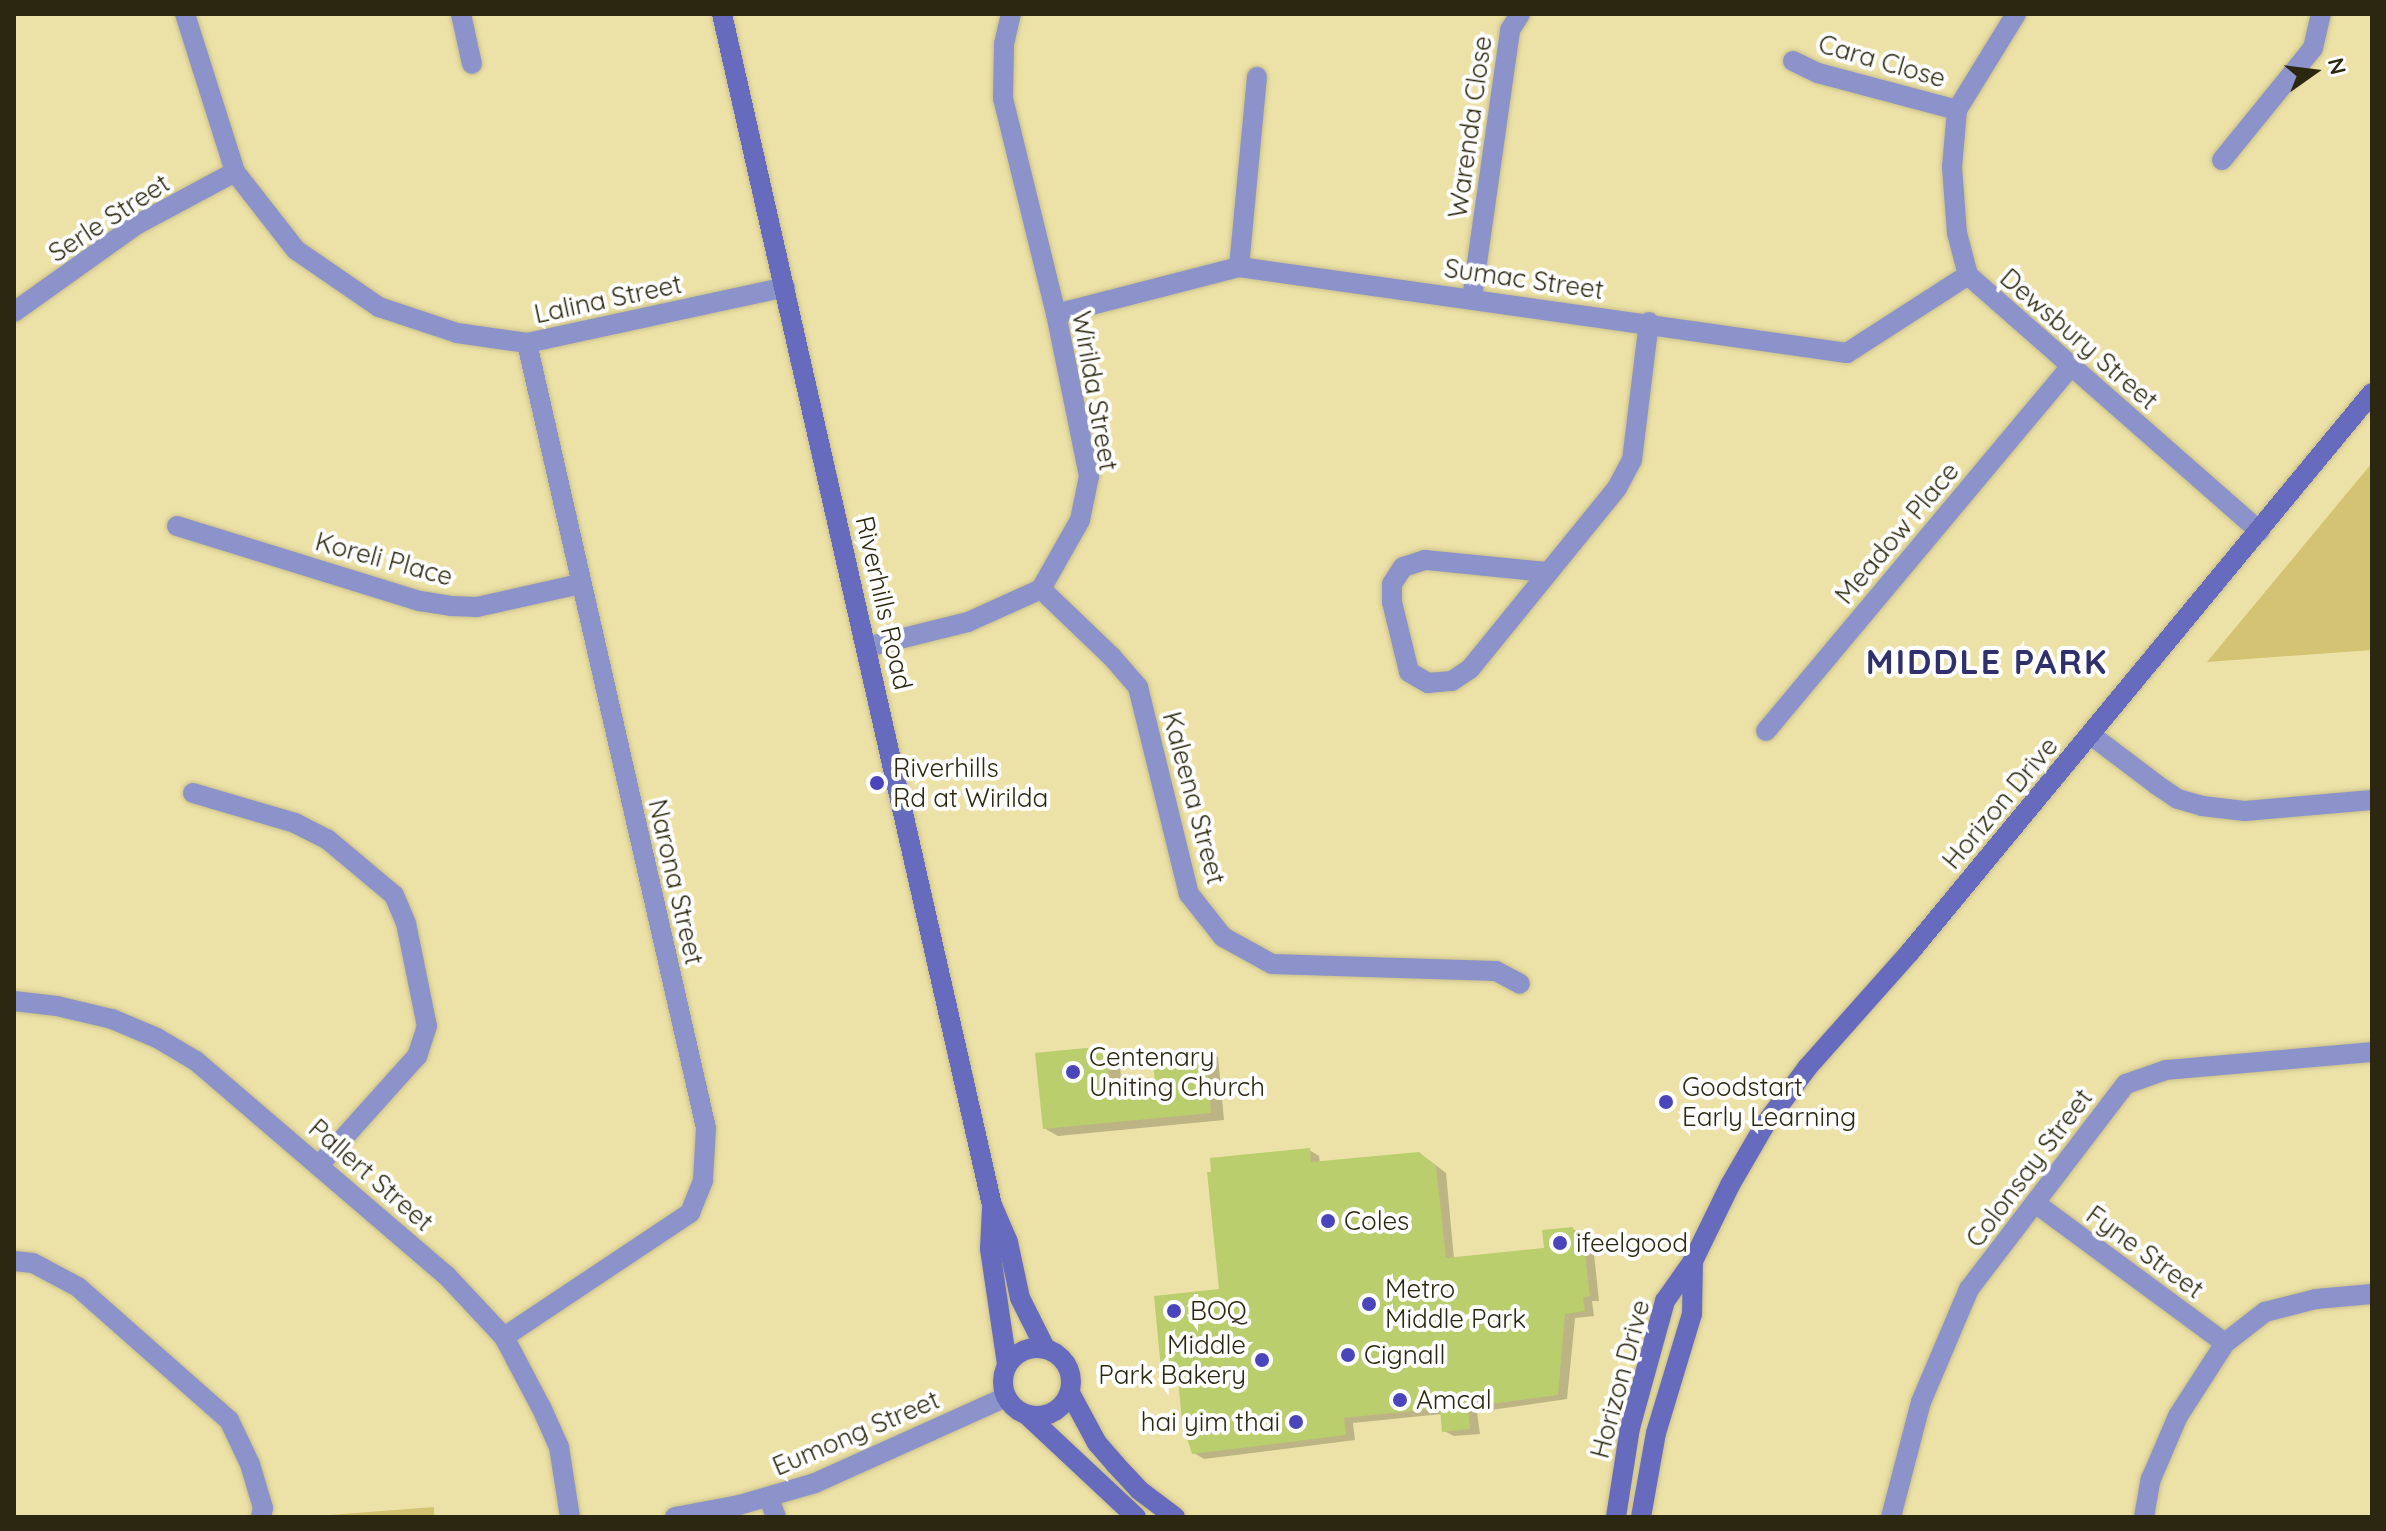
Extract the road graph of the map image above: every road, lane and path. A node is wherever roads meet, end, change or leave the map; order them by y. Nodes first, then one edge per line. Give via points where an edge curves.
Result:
1 (185, 14) edge
2 (461, 14) edge
3 (722, 14) edge
4 (1011, 14) edge
5 (1520, 14) edge
6 (2016, 14) edge
7 (2321, 14) edge
8 (1793, 61) dead end
9 (472, 64) dead end
10 (1257, 77) dead end
11 (1957, 110) junction
12 (2222, 160) dead end
13 (235, 172) junction
14 (1239, 267) junction
15 (1968, 275) junction
16 (785, 287) junction
17 (1472, 298) junction
18 (14, 312) edge
19 (1056, 314) junction
20 (1649, 322) junction
21 (527, 343) junction
22 (2069, 368) junction
23 (2372, 393) edge
24 (177, 526) dead end
25 (2259, 531) junction
26 (1546, 572) junction
27 (580, 584) junction
28 (1041, 589) junction
29 (867, 647) junction
30 (1766, 731) dead end
31 (2091, 735) junction
32 (193, 793) dead end
33 (2372, 800) edge
34 (1520, 984) dead end
35 (14, 1001) edge
36 (2372, 1052) edge
37 (320, 1164) junction
38 (2035, 1203) junction
39 (992, 1205) junction
40 (14, 1261) edge
41 (1693, 1261) junction
42 (2372, 1294) edge
43 (504, 1337) junction
44 (2225, 1343) junction
45 (1045, 1348) junction
46 (1007, 1364) junction
47 (1070, 1393) junction
48 (1006, 1397) junction
49 (1027, 1415) junction
50 (772, 1507) edge
51 (261, 1517) edge
52 (570, 1517) edge
53 (675, 1517) edge
54 (1136, 1517) edge
55 (1175, 1517) edge
56 (1616, 1517) edge
57 (1641, 1517) edge
58 (1891, 1517) edge
59 (2144, 1517) edge

1 - 13 street, Lalina Street
2 - 9 street
3 - 16 street, Riverhills Road
4 - 19 street, Wirilda Street via 1004,44 1003,98
5 - 17 street, Warenda Close via 1510,30
6 - 11 street, Dewsbury Street
7 - 12 street via 2313,48
8 - 11 street, Cara Close via 1818,73
10 - 14 street
11 - 15 street, Dewsbury Street via 1952,167 1957,233
13 - 18 street, Serle Street via 136,225
13 - 21 street, Lalina Street via 296,250 379,307 457,333
14 - 17 street, Sumac Street
14 - 19 street, Sumac Street
15 - 20 street, Sumac Street via 1847,353
15 - 22 street, Dewsbury Street
16 - 21 street, Lalina Street
16 - 29 street, Riverhills Road
17 - 20 street, Sumac Street
19 - 28 street, Wirilda Street via 1089,476 1080,520
20 - 26 street via 1632,460 1617,488
21 - 27 street, Narona Street
22 - 25 street, Dewsbury Street
22 - 30 street, Meadow Place
23 - 25 street, Horizon Drive
24 - 27 street, Koreli Place via 451,606 477,607
25 - 31 street, Horizon Drive
26 - 26 street via 1470,669 1452,681 1428,683 1409,672 1392,602 1392,584 1403,567 1425,560
27 - 43 street, Narona Street via 706,1128 703,1180 690,1213
28 - 29 street via 968,622
28 - 34 street, Kaleena Street via 1138,687 1189,894 1223,937 1272,964 1496,971
29 - 39 street, Riverhills Road
31 - 33 street via 2178,799 2202,806 2245,811
31 - 41 street, Horizon Drive via 1807,1068 1744,1160
32 - 37 street via 295,823 327,839 394,895 406,923 427,1026 417,1056
35 - 37 street, Pallert Street via 112,1019 157,1038 196,1061
36 - 38 street, Colonsay Street via 2166,1070 2126,1084
37 - 43 street, Pallert Street via 446,1275
38 - 44 street, Fyne Street
38 - 58 street, Colonsay Street via 1969,1289 1921,1402
39 - 45 street, Riverhills Road via 1008,1242 1020,1298
39 - 46 street, Riverhills Road via 990,1249
40 - 51 street via 33,1263 78,1287 229,1420 250,1464
41 - 56 street, Horizon Drive via 1665,1301 1630,1428
41 - 57 street, Horizon Drive via 1692,1314 1656,1433
42 - 44 street via 2316,1299 2265,1312
43 - 52 street, Pallert Street via 559,1447
44 - 59 street via 2178,1416 2151,1479
45 - 46 street via 1024,1350
45 - 47 street via 1070,1369
46 - 48 street
47 - 49 street via 1056,1411
47 - 55 street via 1097,1443 1118,1468
48 - 49 street
48 - 50 street, Eumong Street
49 - 54 street
50 - 53 street, Eumong Street

